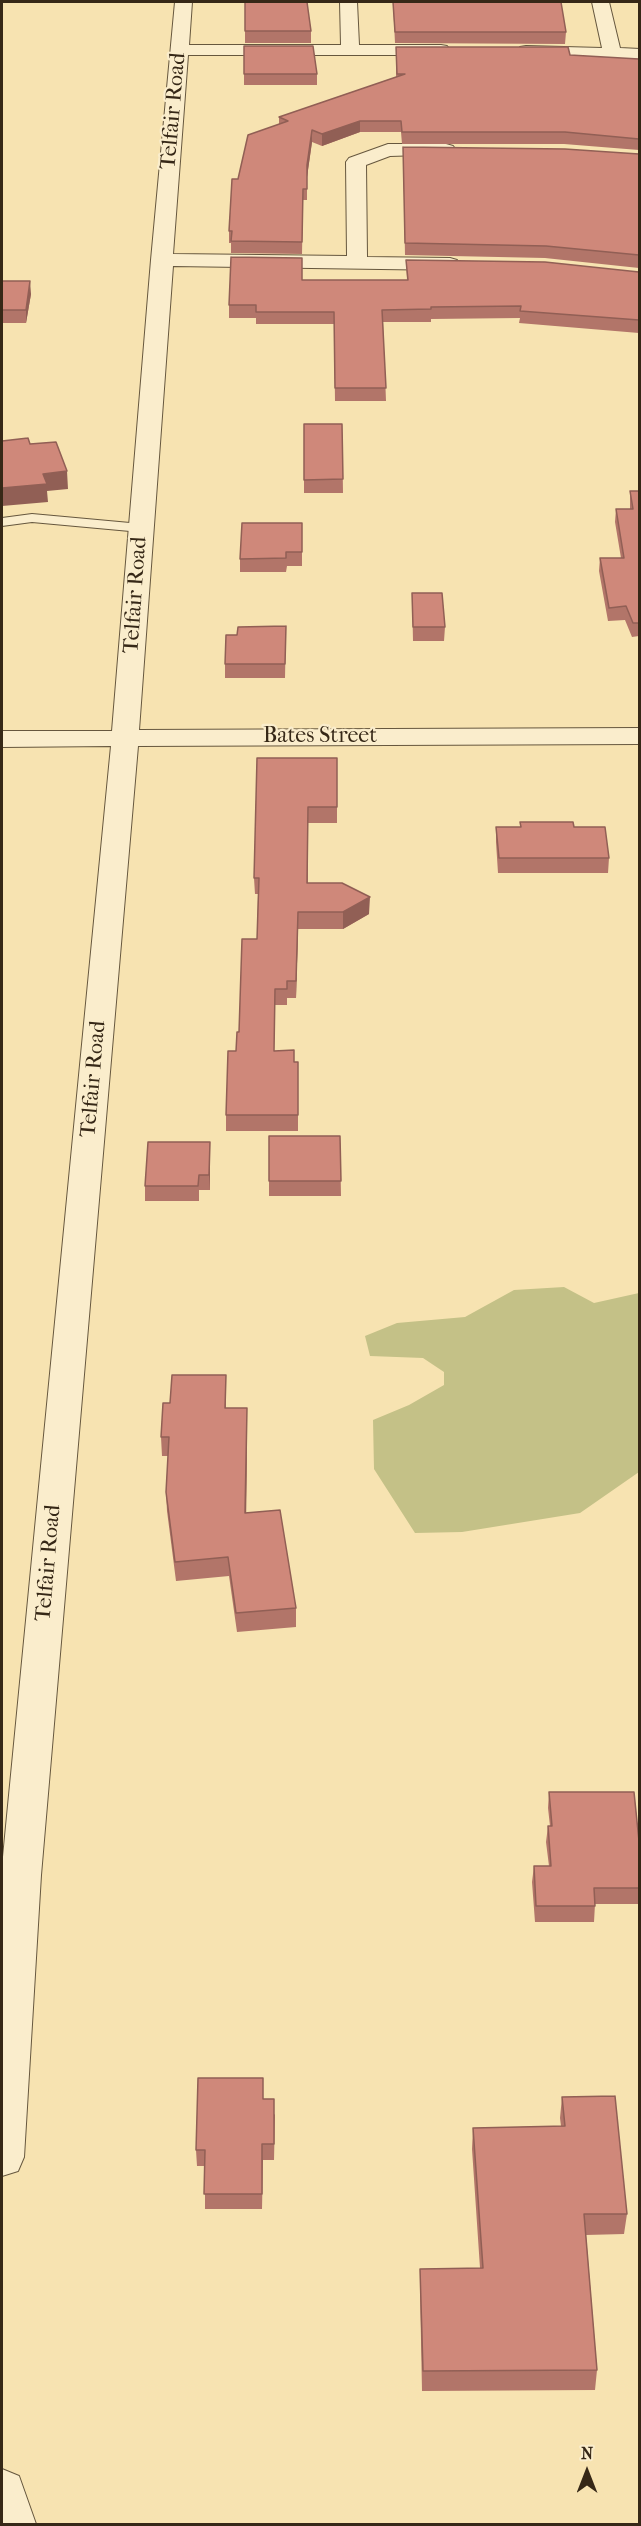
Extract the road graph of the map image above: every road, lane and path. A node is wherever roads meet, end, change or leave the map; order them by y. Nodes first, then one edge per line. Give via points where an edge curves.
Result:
1 (183, 2) edge
2 (350, 2) edge
3 (601, 2) edge
4 (179, 50) junction
5 (350, 50) junction
6 (457, 50) edge
7 (505, 51) edge
8 (612, 51) junction
9 (639, 54) edge
10 (470, 151) edge
11 (161, 260) junction
12 (357, 263) junction
13 (474, 265) edge
14 (2, 522) edge
15 (141, 528) junction
16 (639, 736) edge
17 (125, 738) junction
18 (2, 739) edge
19 (11, 1875) edge
20 (2, 2157) edge

1 - 4 street, Telfair Road
2 - 5 street
3 - 8 street
4 - 5 street
4 - 11 street, Telfair Road
5 - 6 street
7 - 8 street
8 - 9 street
10 - 12 street via 388,150 356,162
11 - 12 street
11 - 15 street, Telfair Road
12 - 13 street
14 - 15 lane via 32,518
15 - 17 street, Telfair Road
16 - 17 street, Bates Street
17 - 18 street, Bates Street
17 - 19 street, Telfair Road
19 - 20 street, Telfair Road

